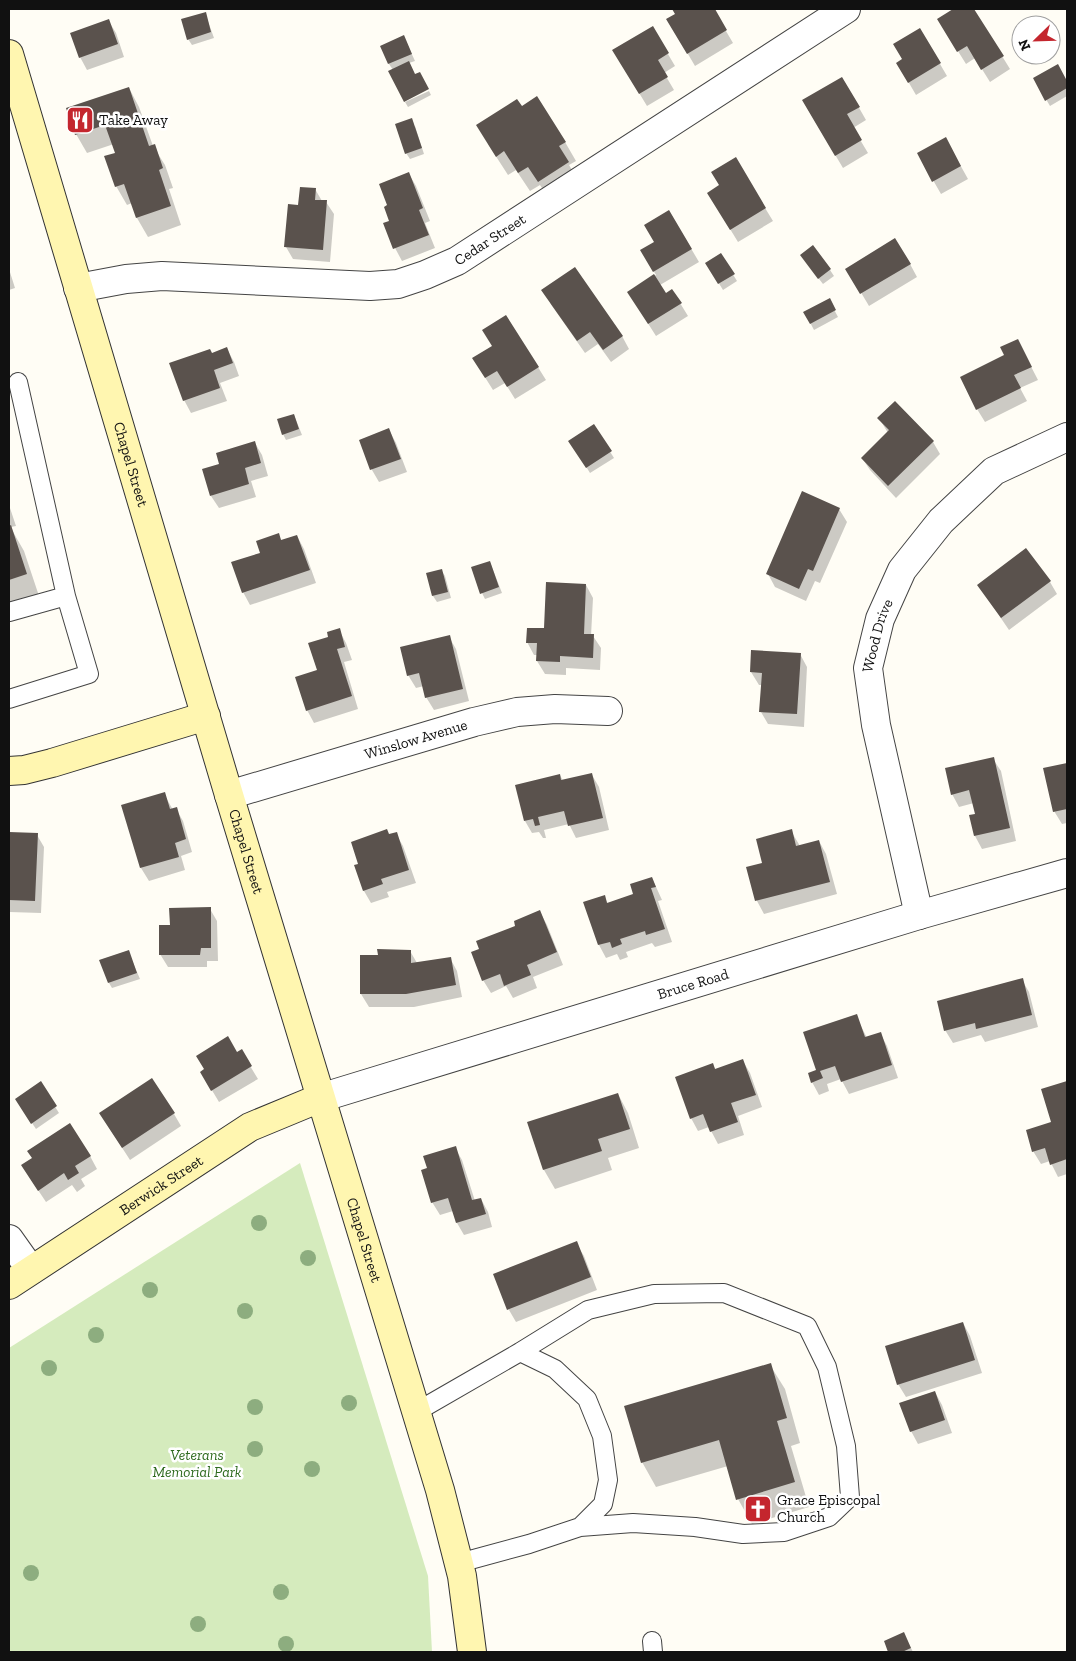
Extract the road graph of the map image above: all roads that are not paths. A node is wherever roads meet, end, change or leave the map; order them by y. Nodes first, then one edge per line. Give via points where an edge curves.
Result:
1 (842, 9) edge
2 (9, 54) edge
3 (78, 288) junction
4 (18, 382) dead end
5 (1067, 437) edge
6 (66, 596) junction
7 (9, 612) edge
8 (9, 699) edge
9 (608, 712) dead end
10 (206, 716) junction
11 (9, 771) edge
12 (229, 795) junction
13 (1067, 872) edge
14 (919, 915) junction
15 (320, 1098) junction
16 (9, 1239) edge
17 (31, 1270) junction
18 (9, 1285) edge
19 (520, 1352) junction
20 (416, 1412) junction
21 (580, 1527) junction
22 (459, 1563) junction
23 (472, 1652) edge

1 - 3 street, Cedar Street via 581,182 457,261 425,275 398,284 370,286 162,276
2 - 3 main road, Chapel Street
3 - 10 main road, Chapel Street
4 - 6 lane
5 - 14 street, Wood Drive via 994,471 941,522 902,570 880,619 868,668 876,725
6 - 7 lane
6 - 8 lane via 89,674
9 - 12 street, Winslow Avenue via 554,708 517,712
10 - 11 main road via 52,763
10 - 12 main road, Chapel Street
12 - 15 main road, Chapel Street
13 - 14 street, Bruce Road
14 - 15 street, Bruce Road
15 - 17 main road, Berwick Street via 250,1127
15 - 20 main road, Chapel Street
16 - 17 street
17 - 18 main road, Berwick Street
19 - 20 lane
19 - 21 lane via 555,1369 587,1399 602,1436 608,1480 603,1504
19 - 21 lane via 588,1310 654,1294 724,1293 807,1326 827,1367 846,1446 850,1497 830,1517 784,1532 743,1534 633,1523
20 - 22 main road, Chapel Street
21 - 22 lane
22 - 23 main road, Chapel Street

